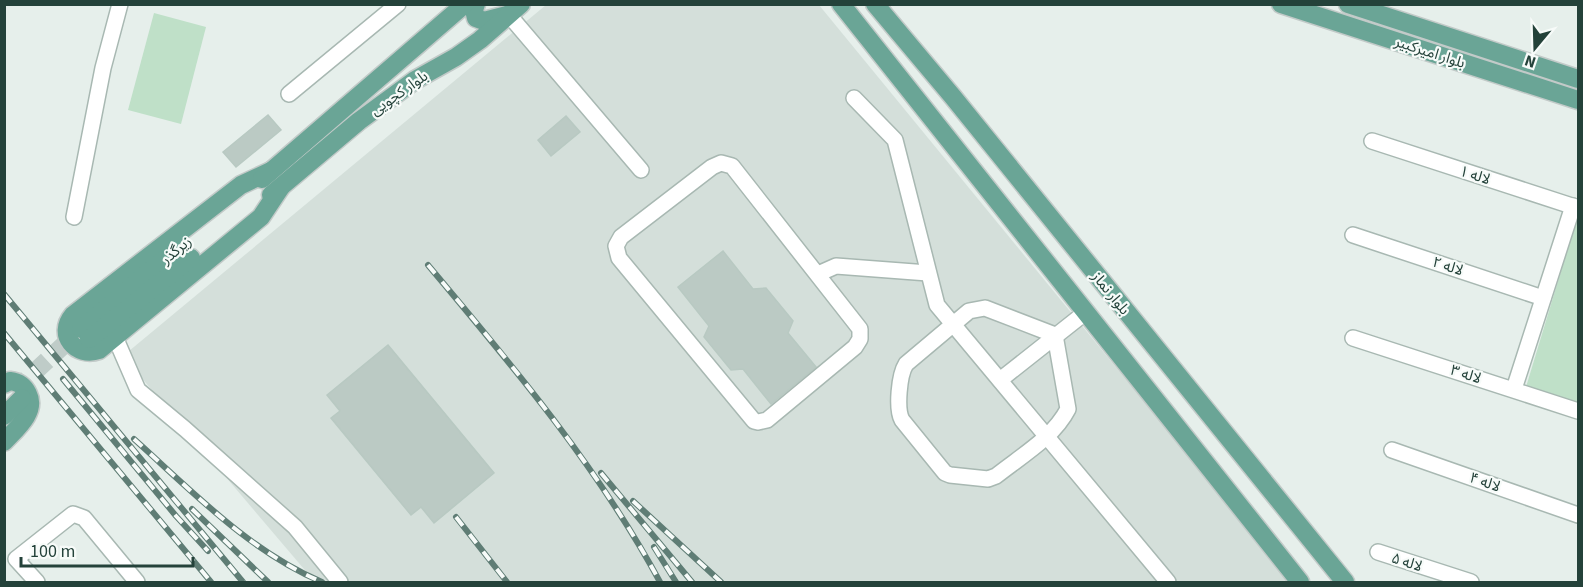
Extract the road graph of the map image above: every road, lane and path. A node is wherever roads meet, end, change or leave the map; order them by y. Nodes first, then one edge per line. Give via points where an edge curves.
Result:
1 (120, 4) edge
2 (398, 4) edge
3 (476, 4) edge
4 (841, 4) edge
5 (875, 4) edge
6 (1281, 4) edge
7 (1348, 4) edge
8 (455, 8) edge
9 (515, 10) edge
10 (1368, 11) junction
11 (1362, 30) junction
12 (1578, 79) edge
13 (289, 94) dead end
14 (854, 98) dead end
15 (1578, 100) edge
16 (974, 122) junction
17 (950, 141) junction
18 (1372, 141) dead end
19 (992, 146) junction
20 (972, 168) junction
21 (640, 170) dead end
22 (271, 171) junction
23 (281, 187) junction
24 (1576, 207) edge
25 (74, 217) dead end
26 (1353, 235) dead end
27 (928, 273) junction
28 (818, 274) junction
29 (1543, 298) junction
30 (1086, 312) junction
31 (953, 324) junction
32 (1055, 335) junction
33 (115, 337) junction
34 (1353, 338) dead end
35 (1000, 380) junction
36 (1514, 389) junction
37 (11, 394) edge
38 (1578, 411) edge
39 (4, 416) edge
40 (1047, 436) junction
41 (4, 442) edge
42 (1392, 450) dead end
43 (1578, 515) edge
44 (1378, 552) dead end
45 (37, 582) edge
46 (136, 582) edge
47 (340, 582) edge
48 (1168, 582) edge
49 (1300, 582) edge
50 (1345, 582) edge
51 (1471, 582) edge

1 - 25 street via 103,68
2 - 13 street
3 - 9 main road via 476,18 484,21
4 - 17 main road, بلوار نماز
5 - 16 main road, بلوار نماز
6 - 11 main road, بلوار امیرکبیر
7 - 10 main road, بلوار امیرکبیر
8 - 22 main road, بلوار کچویی
9 - 21 street
9 - 23 main road, بلوار کچویی via 464,51 415,80 360,121
10 - 11 main road
10 - 12 main road, بلوار امیرکبیر
11 - 15 main road, بلوار امیرکبیر
14 - 27 street via 895,140
16 - 17 main road via 968,139
16 - 19 main road, بلوار نماز
17 - 20 main road, بلوار نماز
18 - 24 street, لاله ۱
19 - 20 main road via 975,148
19 - 50 main road, بلوار نماز
20 - 30 main road, بلوار نماز
22 - 23 main road, زیرگذر via 85,334
22 - 33 main road via 241,185 73,315 67,328 73,345 90,353
23 - 33 main road via 261,217
24 - 29 street
26 - 29 street, لاله ۲
27 - 28 street via 836,266
27 - 31 street via 937,304
28 - 28 street via 732,165 721,163 621,237 616,246 619,258 758,422 767,420 860,339 860,329
29 - 36 street
30 - 32 street
30 - 49 main road, بلوار نماز
31 - 32 street via 969,312 985,308
31 - 35 street
31 - 40 street via 902,370 898,413 945,473 988,479
32 - 35 street
32 - 40 street via 1068,410
33 - 47 street via 138,390 295,527
34 - 36 street, لاله ۳
35 - 40 street
36 - 38 street, لاله ۳
37 - 39 main road
37 - 41 main road via 10,381 18,382 26,388 30,399 27,416
40 - 48 street
42 - 43 street, لاله ۴
44 - 51 street, لاله ۵
45 - 46 street via 16,558 73,514 84,518

